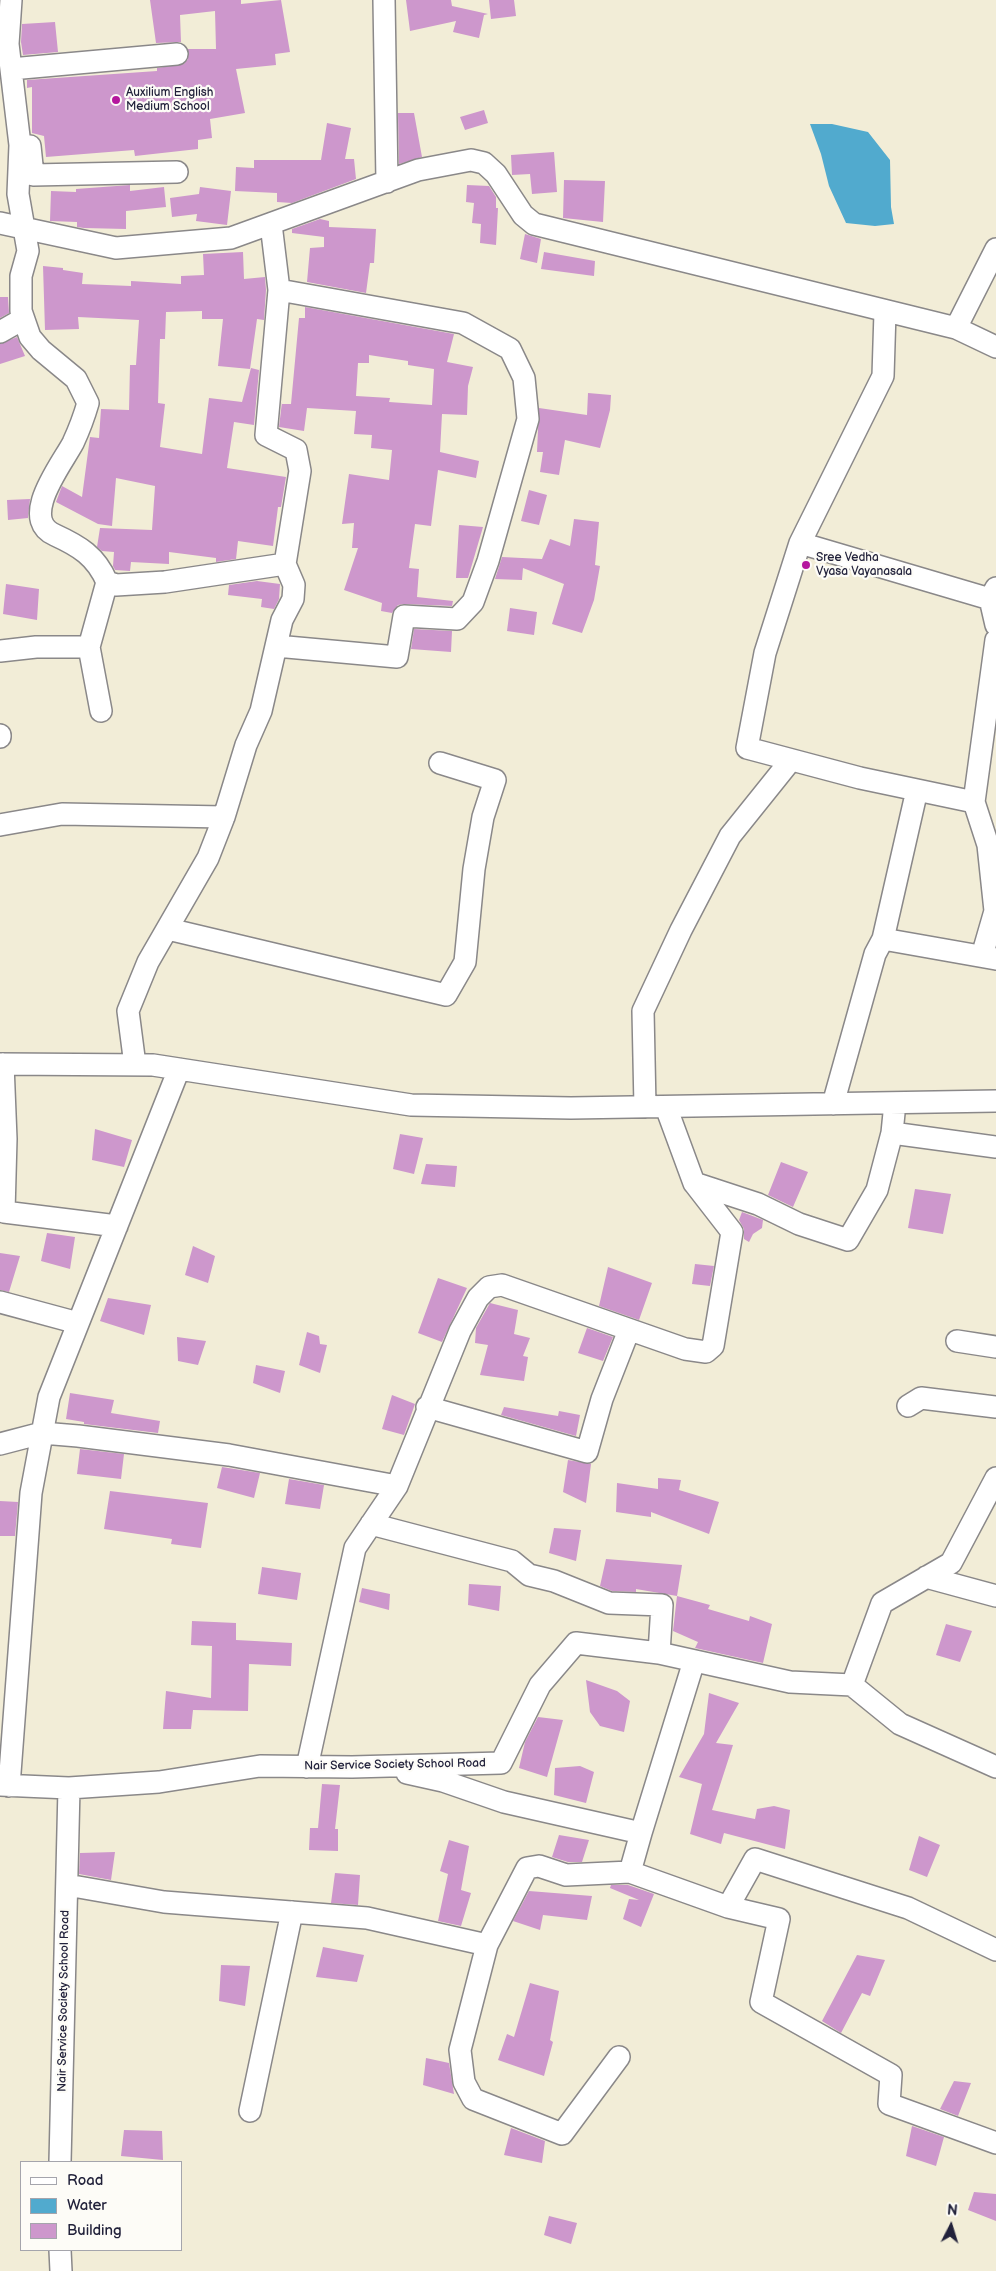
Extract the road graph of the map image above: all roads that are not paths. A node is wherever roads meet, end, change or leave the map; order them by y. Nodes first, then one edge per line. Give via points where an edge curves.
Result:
1 (11, 0) edge
2 (384, 0) edge
3 (4, 44) edge
4 (177, 54) dead end
5 (17, 69) junction
6 (177, 172) dead end
7 (388, 182) junction
8 (0, 223) edge
9 (271, 224) junction
10 (23, 227) junction
11 (996, 250) edge
12 (279, 290) junction
13 (885, 312) junction
14 (23, 319) junction
15 (956, 328) junction
16 (0, 332) edge
17 (996, 347) edge
18 (800, 543) junction
19 (285, 564) junction
20 (107, 582) junction
21 (993, 594) edge
22 (996, 625) edge
23 (996, 640) edge
24 (276, 646) junction
25 (89, 647) junction
26 (0, 651) edge
27 (100, 711) dead end
28 (791, 760) junction
29 (440, 763) dead end
30 (916, 790) junction
31 (974, 802) junction
32 (224, 817) junction
33 (0, 826) edge
34 (168, 929) junction
35 (883, 939) junction
36 (989, 958) edge
37 (1, 1064) edge
38 (135, 1065) junction
39 (179, 1069) junction
40 (996, 1101) edge
41 (895, 1103) junction
42 (833, 1104) junction
43 (645, 1107) junction
44 (666, 1107) junction
45 (892, 1133) junction
46 (996, 1147) edge
47 (694, 1183) junction
48 (2, 1212) edge
49 (117, 1226) junction
50 (0, 1302) edge
51 (78, 1323) junction
52 (629, 1330) junction
53 (956, 1341) dead end
54 (996, 1346) edge
55 (908, 1406) dead end
56 (427, 1407) junction
57 (996, 1407) edge
58 (42, 1433) junction
59 (0, 1444) edge
60 (996, 1478) edge
61 (397, 1486) junction
62 (371, 1524) junction
63 (926, 1578) junction
64 (996, 1596) edge
65 (659, 1653) junction
66 (694, 1660) junction
67 (852, 1685) junction
68 (307, 1767) junction
69 (377, 1767) junction
70 (996, 1767) edge
71 (4, 1785) edge
72 (69, 1788) junction
73 (641, 1833) junction
74 (630, 1872) junction
75 (67, 1885) junction
76 (728, 1907) junction
77 (292, 1912) junction
78 (487, 1944) junction
79 (996, 1950) edge
80 (619, 2057) dead end
81 (250, 2111) dead end
82 (996, 2143) edge
83 (60, 2161) edge
84 (60, 2251) edge
85 (61, 2271) edge

1 - 3 street
2 - 7 street
3 - 5 street
4 - 5 street
5 - 6 street via 33,175
5 - 10 street via 18,194
7 - 9 street
7 - 13 street via 418,170 456,162 484,163 496,174 523,215 534,224
8 - 10 street
9 - 10 street via 231,238 116,248
9 - 12 street
10 - 14 street via 28,251 21,276 20,312
11 - 15 street
12 - 19 street via 266,435 296,450 300,471
12 - 24 street via 463,323 484,333 510,350 524,378 528,419 488,561 473,602 457,619 404,616 396,657
13 - 15 street
13 - 18 street via 883,376
14 - 16 street
14 - 20 street via 30,337 41,350 76,379 88,404 74,440 46,487 41,521 48,532 83,548
15 - 17 street
18 - 21 street
18 - 28 street via 766,654 747,748
19 - 20 street via 165,582 116,585
19 - 24 street via 294,585 293,599 282,620
20 - 25 street
21 - 22 street
23 - 31 street
24 - 32 street via 261,711 246,745
25 - 26 street
25 - 27 street
28 - 30 street
28 - 43 street via 730,836 643,1011
29 - 34 street via 495,780 483,817 474,869 465,962 446,995
30 - 31 street
30 - 35 street
31 - 36 street via 988,845 995,911
32 - 33 street via 62,814
32 - 34 street via 208,858
34 - 38 street via 148,962 128,1011
35 - 36 street
35 - 42 street via 875,954
37 - 38 street
37 - 48 street via 6,1139
38 - 39 street
39 - 43 street via 411,1105
39 - 49 street
40 - 41 street
41 - 42 street
41 - 45 street
42 - 44 street
43 - 44 street
44 - 47 street
45 - 46 street
45 - 47 street via 877,1190 848,1240 799,1224 758,1204
47 - 52 street via 732,1232 714,1346 706,1352 685,1349
48 - 49 street
49 - 51 street
50 - 51 street
51 - 58 street via 49,1397
52 - 56 street via 522,1291 502,1285 490,1287 478,1298 460,1330
52 - 56 street via 602,1398 587,1452
53 - 54 street
55 - 57 street via 921,1398
56 - 61 street
58 - 59 street
58 - 61 street via 229,1455
58 - 71 street via 31,1493
60 - 63 street via 951,1563
61 - 62 street
62 - 65 street via 512,1561 529,1575 554,1581 609,1603 662,1605
62 - 68 street via 355,1548
63 - 64 street
63 - 67 street via 882,1603
65 - 66 street, Nair Service Society School Road
65 - 69 street, Nair Service Society School Road via 576,1643 540,1685 501,1763
66 - 67 street, Nair Service Society School Road via 790,1682
66 - 73 street
67 - 70 street via 900,1724
68 - 69 street, Nair Service Society School Road
68 - 72 street, Nair Service Society School Road via 260,1766 159,1782
69 - 73 street via 443,1782 504,1802
71 - 72 street
72 - 75 street, Nair Service Society School Road
73 - 74 street
74 - 76 street
74 - 78 street via 566,1875 539,1866 527,1868
75 - 77 street via 164,1902
75 - 83 street, Nair Service Society School Road
76 - 79 street via 755,1858 908,1908
76 - 82 street via 779,1919 760,2002 891,2075 889,2104
77 - 78 street via 367,1918
77 - 81 street
78 - 80 street via 460,2050 464,2082 473,2099 562,2134
84 - 85 street

